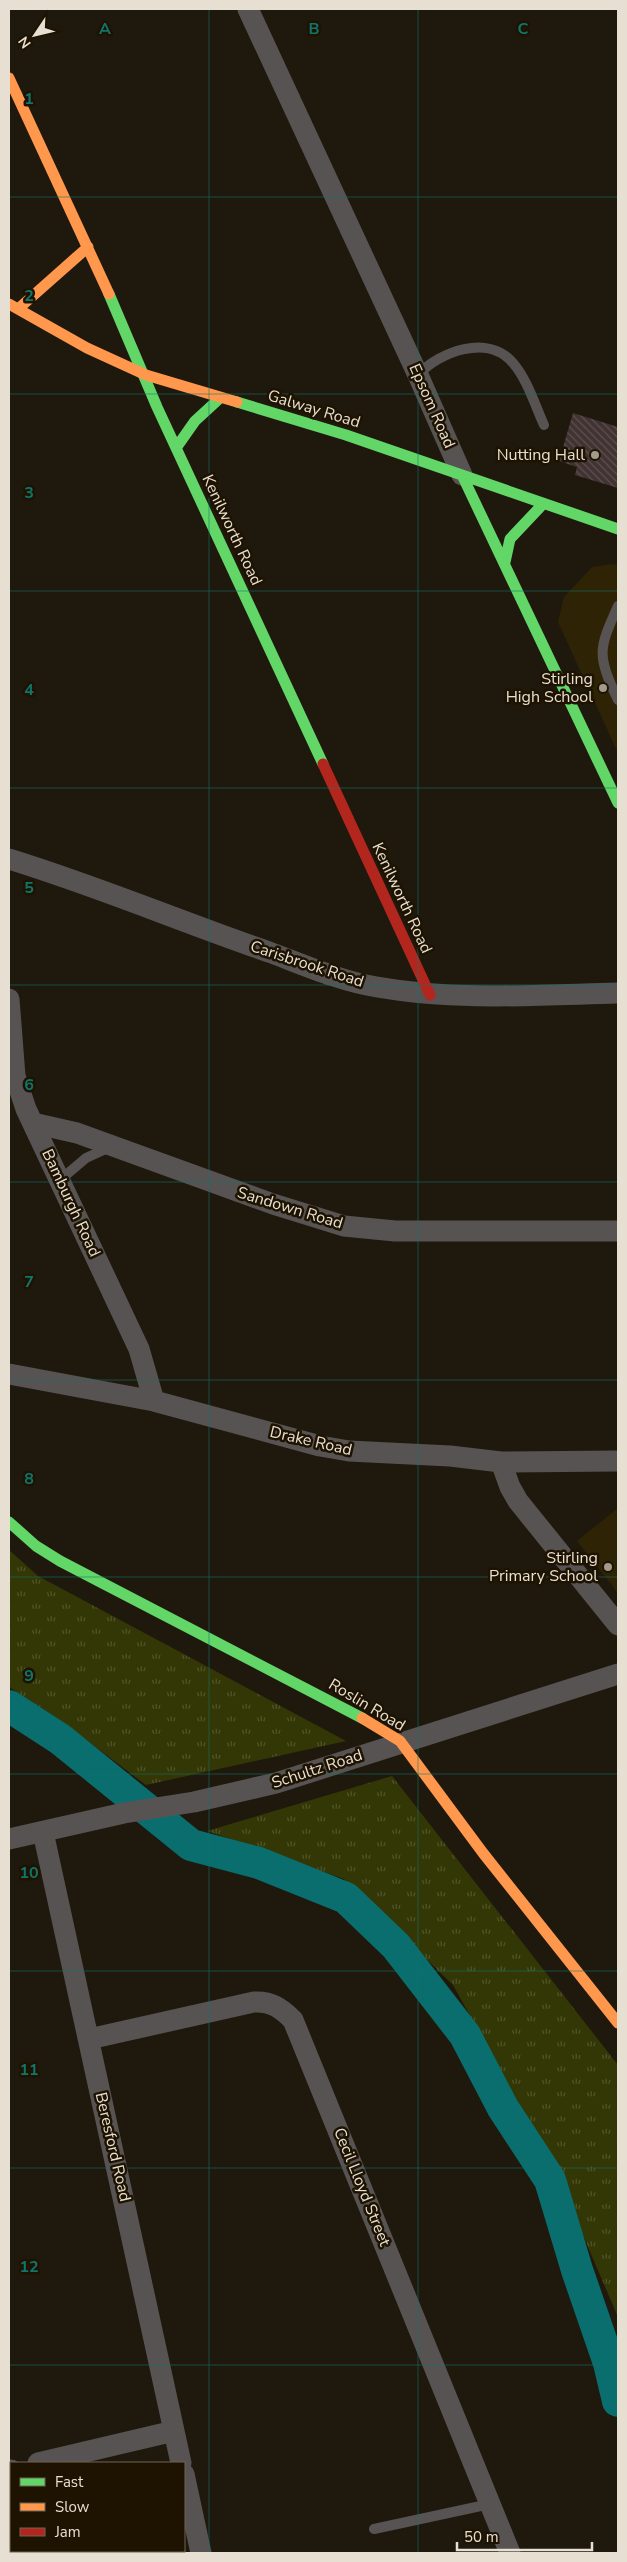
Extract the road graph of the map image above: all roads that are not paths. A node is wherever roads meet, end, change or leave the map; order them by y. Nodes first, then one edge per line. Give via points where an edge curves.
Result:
1 (248, 9) edge
2 (9, 78) edge
3 (88, 247) junction
4 (13, 307) edge
5 (418, 375) junction
6 (146, 376) junction
7 (220, 398) junction
8 (544, 425) dead end
9 (176, 448) junction
10 (462, 475) junction
11 (543, 504) junction
12 (618, 529) edge
13 (505, 562) junction
14 (618, 606) edge
15 (614, 681) edge
16 (618, 700) edge
17 (618, 803) edge
18 (9, 859) edge
19 (618, 993) edge
20 (430, 995) junction
21 (9, 999) edge
22 (33, 1123) junction
23 (113, 1146) junction
24 (60, 1180) junction
25 (618, 1231) edge
26 (9, 1374) edge
27 (154, 1401) junction
28 (618, 1461) edge
29 (501, 1462) junction
30 (9, 1522) edge
31 (618, 1625) edge
32 (618, 1674) edge
33 (400, 1742) junction
34 (43, 1832) junction
35 (9, 1839) edge
36 (618, 2023) edge
37 (89, 2039) junction
38 (174, 2431) junction
39 (42, 2462) edge
40 (181, 2462) edge
41 (185, 2479) edge
42 (490, 2504) junction
43 (374, 2529) dead end
44 (201, 2553) edge
45 (510, 2553) edge

1 - 5 street, Epsom Road
2 - 3 street, Kenilworth Road
3 - 4 street
3 - 6 street, Kenilworth Road
4 - 6 street, Galway Road
5 - 8 lane via 433,361 461,349 488,349 499,353 515,364
5 - 10 street, Epsom Road
6 - 7 street, Galway Road
6 - 9 street, Kenilworth Road via 156,407
7 - 9 street via 196,421
7 - 10 street, Galway Road via 346,435
9 - 20 street, Kenilworth Road
10 - 11 street, Galway Road
10 - 13 street, Epsom Road
11 - 12 street, Galway Road
11 - 13 street via 510,539
13 - 17 street, Epsom Road
14 - 15 lane via 603,638 602,649 603,661
15 - 16 lane
18 - 20 street, Carisbrook Road via 64,876 336,976 374,987
19 - 20 street, Carisbrook Road
21 - 22 street, Bamburgh Road via 15,1076
22 - 23 street, Sandown Road
22 - 24 street, Bamburgh Road
23 - 24 lane via 86,1158
23 - 25 street, Sandown Road via 344,1226 395,1231
24 - 27 street, Bamburgh Road via 139,1349
26 - 27 street, Drake Road
27 - 29 street, Drake Road via 320,1446
28 - 29 street, Drake Road
29 - 31 street via 518,1501
30 - 33 street, Roslin Road via 36,1546 60,1560 340,1706
32 - 33 street, Schultz Road
33 - 34 street, Schultz Road via 276,1783 194,1802 124,1812
33 - 36 street, Roslin Road via 482,1853
34 - 35 street, Schultz Road
34 - 37 street, Beresford Road
37 - 38 street, Beresford Road
37 - 42 street, Cecil Lloyd Street via 254,2002 275,2005 293,2020
38 - 39 street
38 - 40 street, Beresford Road
41 - 44 street
42 - 43 lane
42 - 45 street, Cecil Lloyd Street

